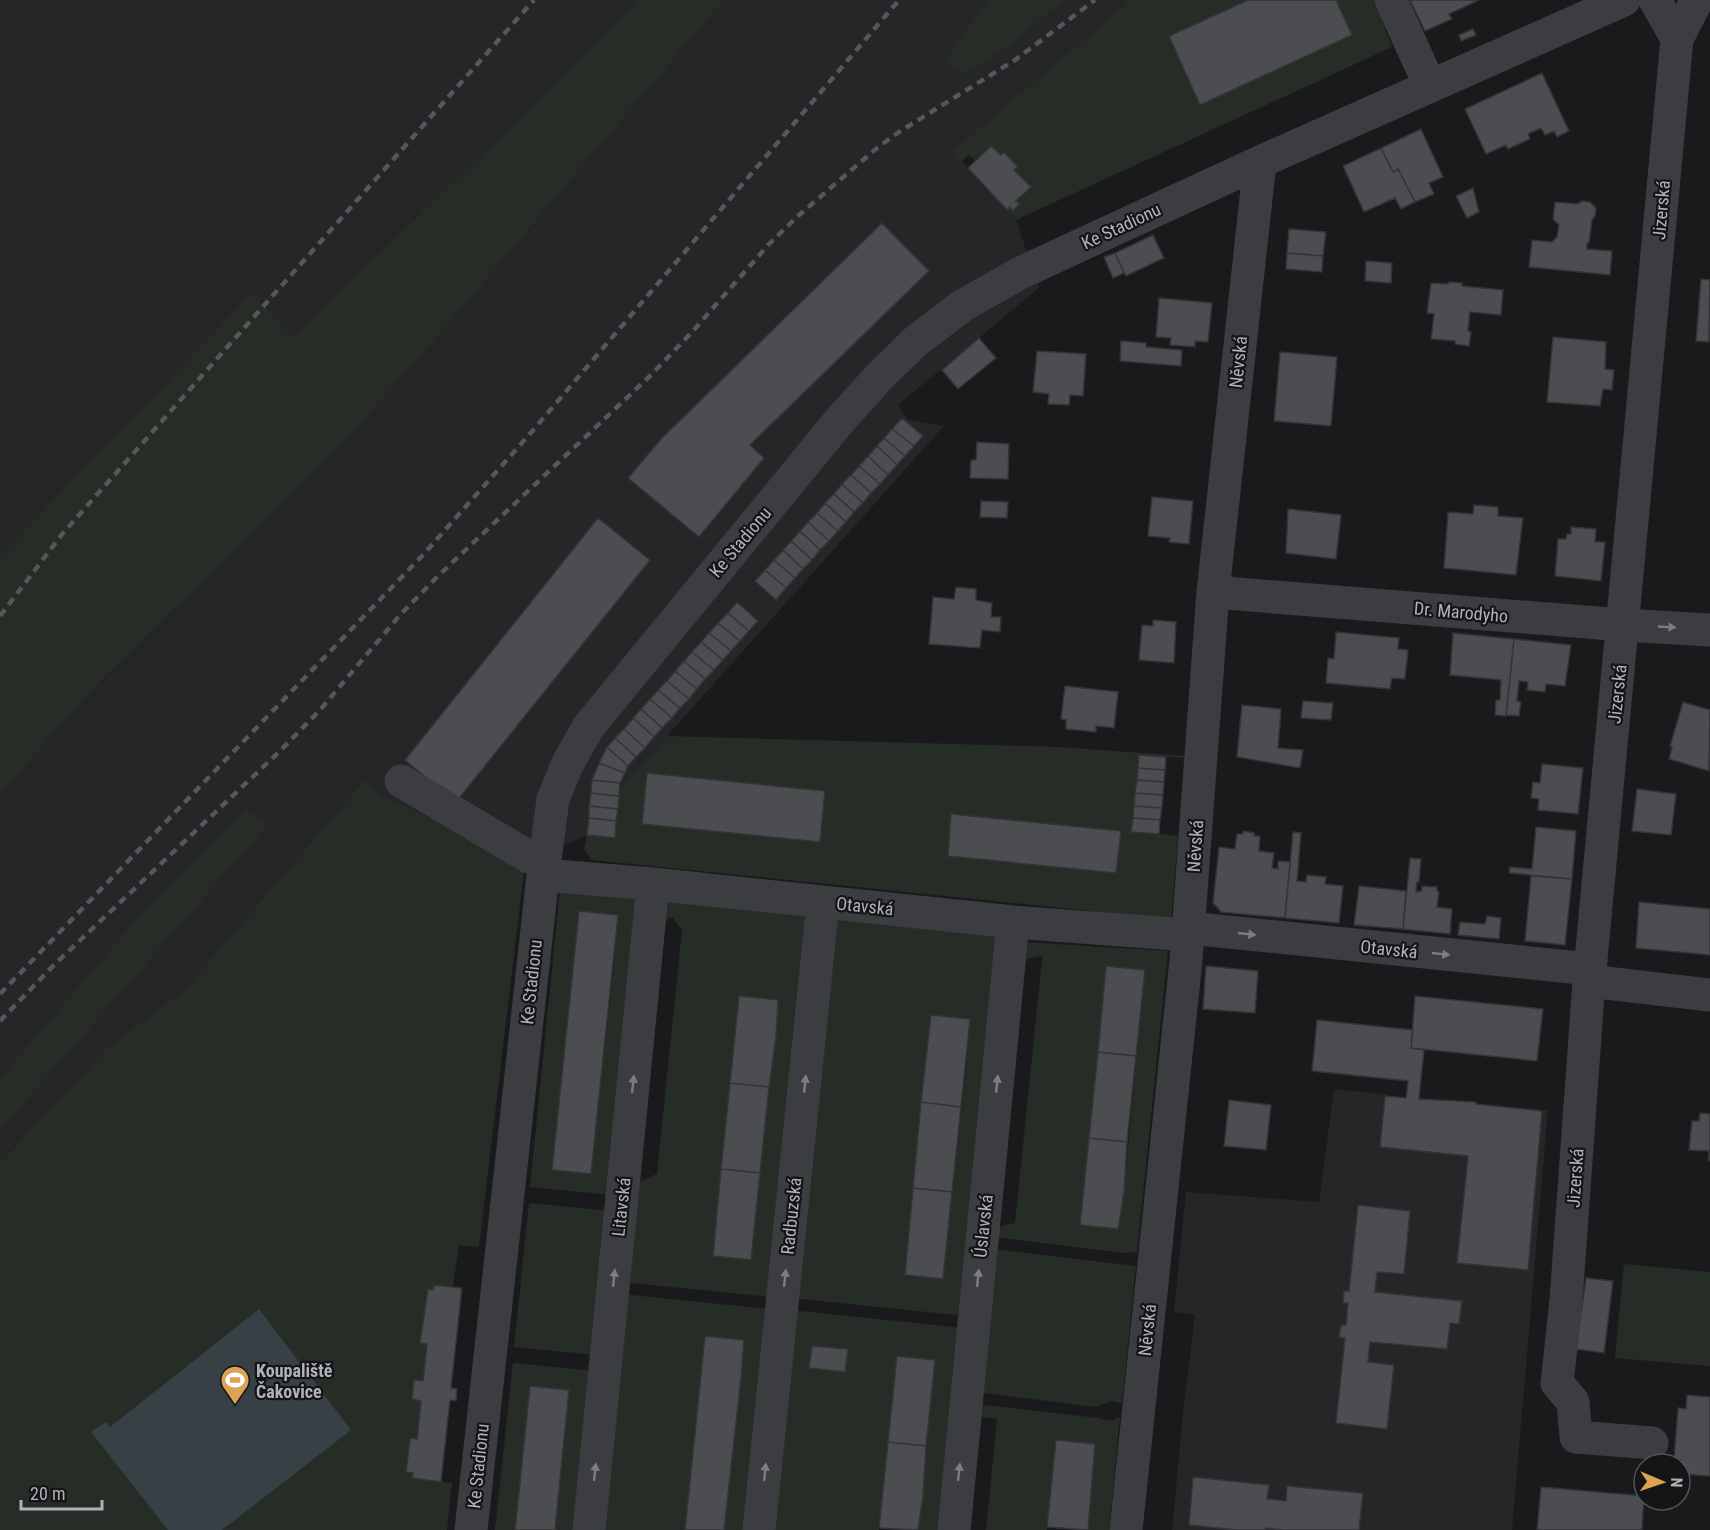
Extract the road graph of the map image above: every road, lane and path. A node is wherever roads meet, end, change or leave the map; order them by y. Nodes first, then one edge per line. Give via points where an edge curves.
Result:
1 (1391, 0) edge
2 (1624, 0) edge
3 (1654, 0) edge
4 (1697, 0) edge
5 (1677, 39) junction
6 (1430, 86) junction
7 (1260, 162) junction
8 (1213, 592) junction
9 (1623, 625) junction
10 (1710, 630) edge
11 (401, 781) dead end
12 (544, 867) junction
13 (653, 884) junction
14 (823, 902) junction
15 (1013, 922) junction
16 (1188, 932) junction
17 (1590, 975) junction
18 (1710, 995) edge
19 (1652, 1443) dead end
20 (471, 1530) edge
21 (589, 1530) edge
22 (759, 1530) edge
23 (954, 1530) edge
24 (1126, 1530) edge

1 - 6 street
2 - 6 street, Ke Stadionu
3 - 5 street
4 - 5 street, Jizerská
5 - 9 street, Jizerská
6 - 7 street, Ke Stadionu
7 - 8 street, Něvská
7 - 12 street, Ke Stadionu via 1020,273 962,306 916,341 879,377 589,726 553,799
8 - 9 street, Dr. Marodyho
8 - 16 street, Něvská
9 -> 10 street, Dr. Marodyho
9 - 17 street, Jizerská
11 - 12 street, Otavská
12 - 13 street, Otavská
12 - 20 street, Ke Stadionu
13 - 14 street, Otavská
21 -> 13 street, Litavská
14 - 15 street, Otavská
22 -> 14 street, Radbuzská
15 - 16 street, Otavská
23 -> 15 street, Úslavská
16 -> 17 street, Otavská
16 - 24 street, Něvská
17 - 18 street, Otavská
17 - 19 street, Jizerská via 1557,1383 1573,1402 1576,1437

